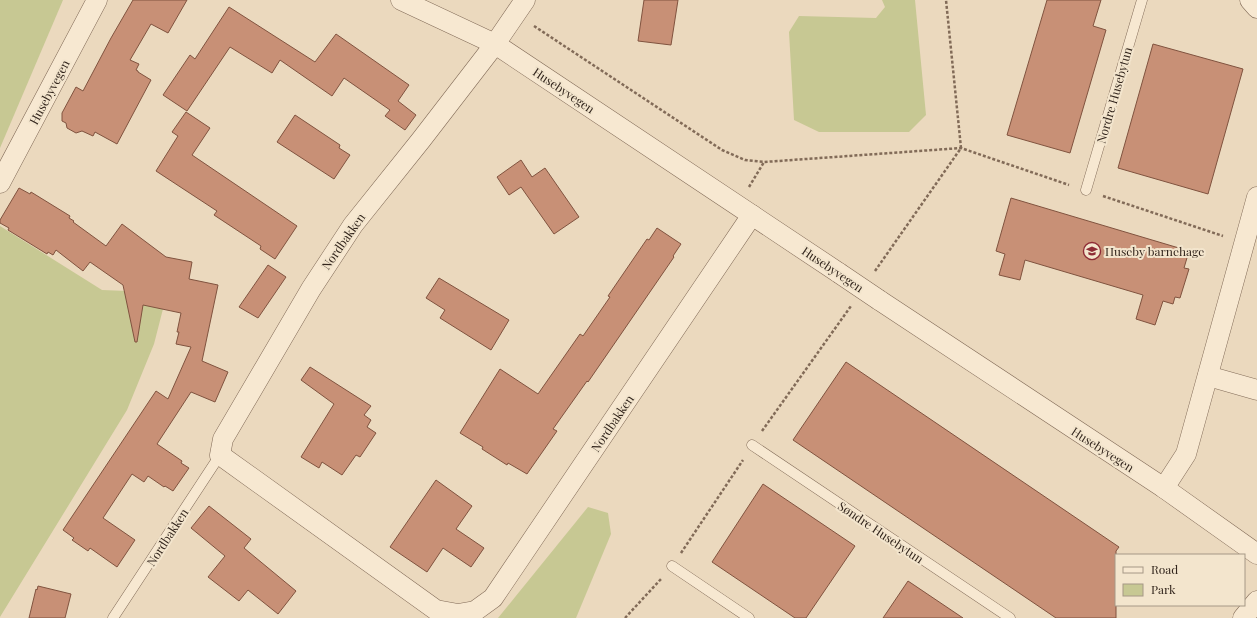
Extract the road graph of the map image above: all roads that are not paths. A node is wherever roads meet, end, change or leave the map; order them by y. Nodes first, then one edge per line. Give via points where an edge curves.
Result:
1 (97, 0) edge
2 (401, 0) edge
3 (1142, 0) edge
4 (1250, 0) edge
5 (520, 7) edge
6 (1257, 8) edge
7 (495, 44) junction
8 (0, 183) edge
9 (1086, 190) road end
10 (1257, 197) edge
11 (745, 210) junction
12 (1208, 376) junction
13 (1257, 390) edge
14 (752, 445) dead end
15 (220, 455) junction
16 (1164, 488) junction
17 (1257, 554) edge
18 (672, 566) dead end
19 (1257, 601) edge
20 (457, 616) edge
21 (114, 618) edge
22 (749, 618) edge
23 (1010, 618) edge
24 (1243, 618) edge

1 - 8 street, Husebyvegen
2 - 7 street, Husebyvegen
3 - 9 lane, Nordre Husebytun
4 - 6 street
5 - 7 street, Nordbakken
7 - 11 street, Husebyvegen
7 - 15 street, Nordbakken via 353,225 311,289 227,432
10 - 12 street
11 - 16 street, Husebyvegen, bridge
11 - 20 street, Nordbakken via 493,598 475,611
12 - 13 street
12 - 16 street via 1186,454
14 - 23 lane, Søndre Husebytun
15 - 20 street, Nordbakken via 436,610
15 - 21 lane, Nordbakken
16 - 17 street, Husebyvegen
18 - 22 lane
19 - 24 street

